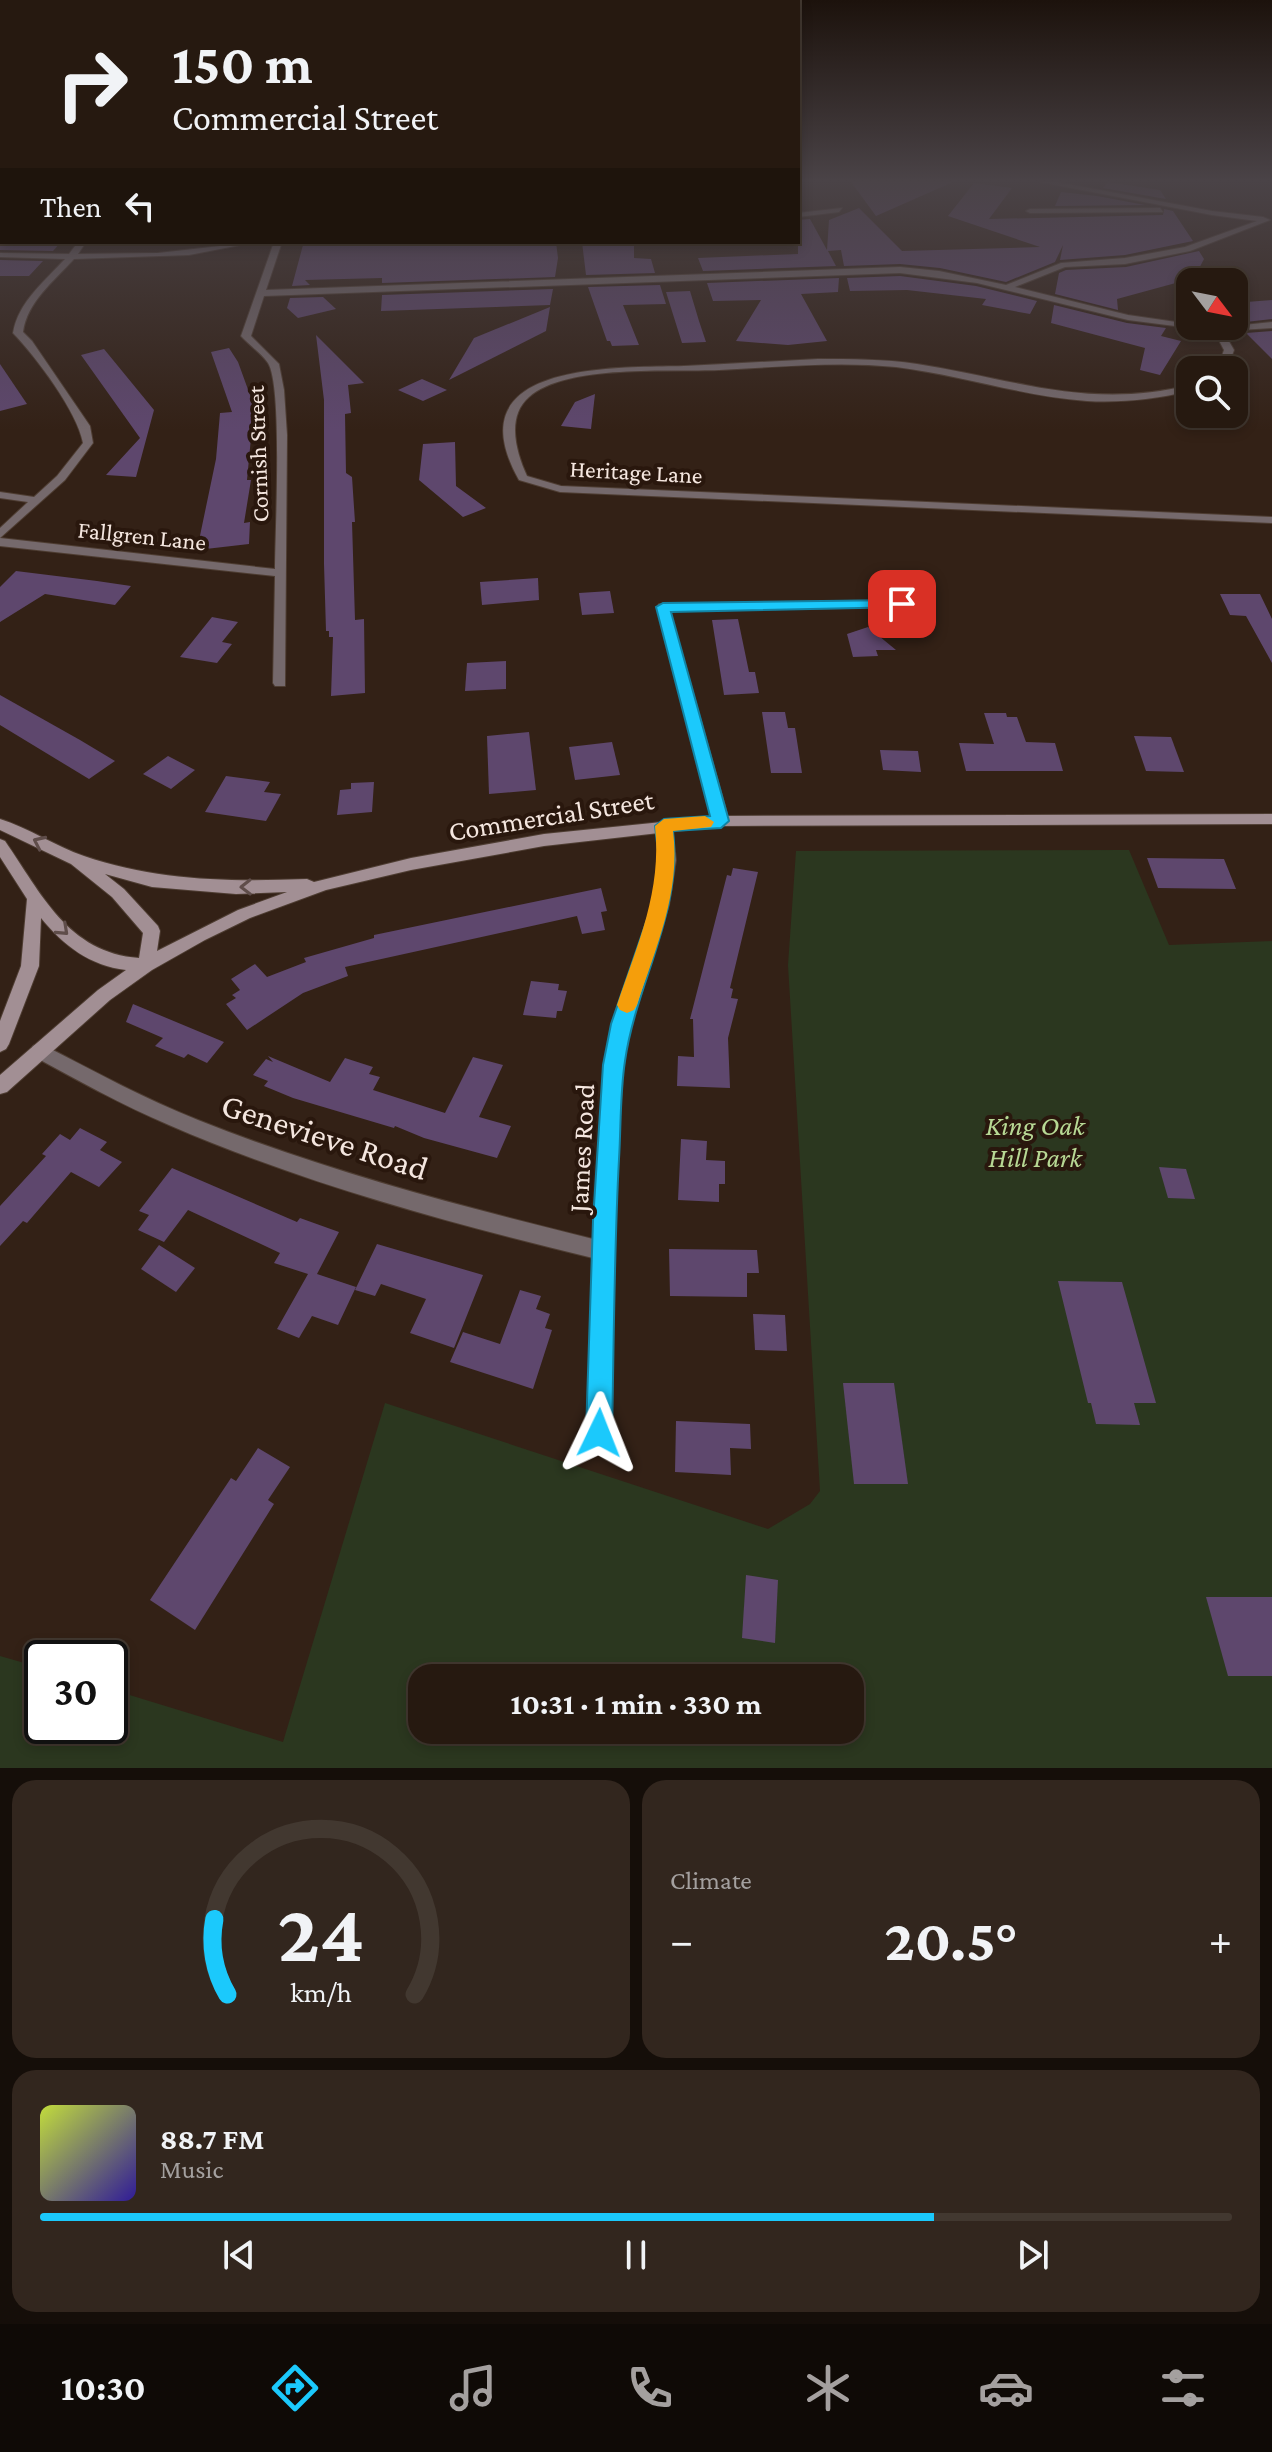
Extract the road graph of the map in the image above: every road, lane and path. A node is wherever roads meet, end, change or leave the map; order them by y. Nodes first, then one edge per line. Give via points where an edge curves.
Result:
1 (66, 265) edge
2 (270, 265) edge
3 (1072, 265) edge
4 (1010, 286) junction
5 (261, 293) junction
6 (1176, 323) edge
7 (1272, 325) edge
8 (1248, 326) edge
9 (1176, 391) edge
10 (0, 495) edge
11 (35, 500) junction
12 (1272, 520) edge
13 (0, 534) edge
14 (0, 542) edge
15 (279, 573) junction
16 (902, 604) dead end
17 (280, 683) dead end
18 (1272, 819) edge
19 (721, 821) junction
20 (0, 824) edge
21 (664, 826) junction
22 (0, 845) edge
23 (77, 860) junction
24 (324, 885) junction
25 (34, 900) junction
26 (146, 965) junction
27 (0, 1044) edge
28 (39, 1051) junction
29 (0, 1086) edge
30 (604, 1251) junction
31 (599, 1433) dead end

1 - 11 street via 24,309 18,333 85,426 88,443 61,478
2 - 5 street, Cornish Street
3 - 4 street
4 - 5 street via 900,270
4 - 6 street via 1125,316
5 - 15 street, Cornish Street via 246,336 274,364 279,390
7 - 8 street
9 - 12 street, Heritage Lane via 1090,398 868,362 607,371 550,381 527,393 516,405 509,432 523,478 560,489
10 - 11 street
11 - 13 street
14 - 15 street, Fallgren Lane
15 - 17 street, Cornish Street
16 - 19 street via 663,607
18 - 19 main road, Commercial Street
19 - 21 main road, Commercial Street
23 -> 20 main road
21 - 24 main road, Commercial Street via 544,840
21 - 30 street, James Road via 668,860 661,905 621,1024 614,1065
22 - 25 main road
24 -> 23 main road via 236,888 152,881
23 - 26 main road via 118,893 152,931
24 - 26 main road, Commercial Street via 244,914
25 -> 26 main road via 60,928 104,960
25 - 27 main road via 30,966
26 - 28 main road, Commercial Street
28 - 29 main road, Commercial Street
28 - 30 street, Genevieve Road via 193,1127 332,1175
30 - 31 street, James Road

